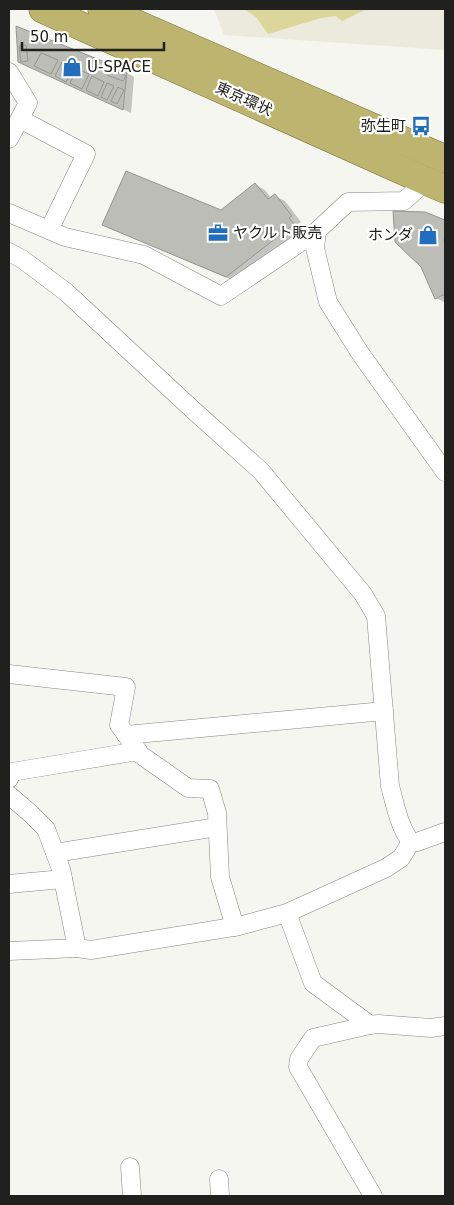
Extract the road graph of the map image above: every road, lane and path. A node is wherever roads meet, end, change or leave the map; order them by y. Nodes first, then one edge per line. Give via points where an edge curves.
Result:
1 (43, 9) edge
2 (102, 9) edge
3 (9, 72) edge
4 (20, 119) junction
5 (9, 139) edge
6 (445, 159) edge
7 (436, 185) edge
8 (9, 213) edge
9 (49, 230) junction
10 (317, 231) junction
11 (9, 252) edge
12 (445, 472) edge
13 (9, 674) edge
14 (384, 711) junction
15 (126, 735) junction
16 (138, 751) junction
17 (9, 779) edge
18 (9, 795) edge
19 (217, 827) junction
20 (445, 832) edge
21 (411, 842) junction
22 (55, 853) junction
23 (63, 879) junction
24 (9, 884) edge
25 (287, 913) junction
26 (235, 926) junction
27 (77, 948) junction
28 (9, 950) edge
29 (370, 1025) junction
30 (445, 1026) edge
31 (130, 1166) dead end
32 (132, 1196) edge
33 (373, 1196) edge

1 - 7 highway, 東京環状
2 - 6 highway, 東京環状
3 - 4 street via 28,103
4 - 5 street
4 - 9 street via 86,154
7 - 10 street via 404,200 348,202
8 - 9 street
9 - 10 street via 65,237 144,255 221,296
10 - 12 street via 315,248 328,302 360,353
11 - 14 street via 66,292 261,471 363,594 376,616
13 - 15 street via 126,688 119,726
14 - 15 street
14 - 21 street via 390,786 397,812
15 - 16 street
16 - 17 street via 12,772
16 - 19 street via 188,788 210,788
18 - 22 street via 46,829
19 - 22 street
19 - 26 street via 220,877
20 - 21 street
21 - 25 street via 401,858 386,868
22 - 23 street
23 - 24 street
23 - 27 street
25 - 26 street
25 - 29 street via 313,983
26 - 27 street via 91,950
27 - 28 street
29 - 30 street
29 - 33 street via 313,1038 299,1059 298,1067
31 - 32 street

